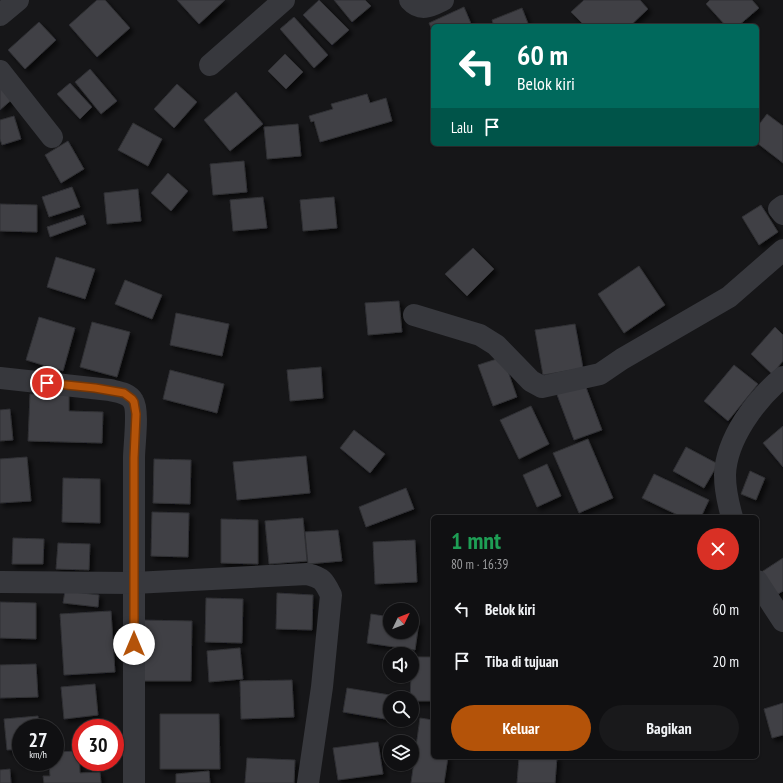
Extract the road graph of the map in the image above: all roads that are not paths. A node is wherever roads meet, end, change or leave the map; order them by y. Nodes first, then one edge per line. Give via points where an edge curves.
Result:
1 (18, 0) edge
2 (284, 0) edge
3 (410, 0) edge
4 (443, 0) edge
5 (0, 15) edge
6 (210, 65) dead end
7 (0, 71) edge
8 (52, 137) dead end
9 (783, 206) edge
10 (783, 214) edge
11 (783, 250) edge
12 (414, 315) dead end
13 (783, 377) edge
14 (0, 378) edge
15 (731, 515) edge
16 (0, 582) edge
17 (134, 583) junction
18 (759, 584) edge
19 (783, 621) edge
20 (134, 783) edge
21 (308, 783) edge

1 - 5 street
2 - 6 street
3 - 4 street via 417,5 428,7
7 - 8 street
9 - 10 street via 779,209
11 - 12 street via 729,297 600,374 542,387 531,381 496,345 480,335
13 - 15 street via 747,416 730,450 725,474
14 - 17 street via 110,390 124,393 134,402
16 - 17 street
17 - 20 street
17 - 21 street via 307,574 317,576 325,582 331,595 322,687
18 - 19 street

